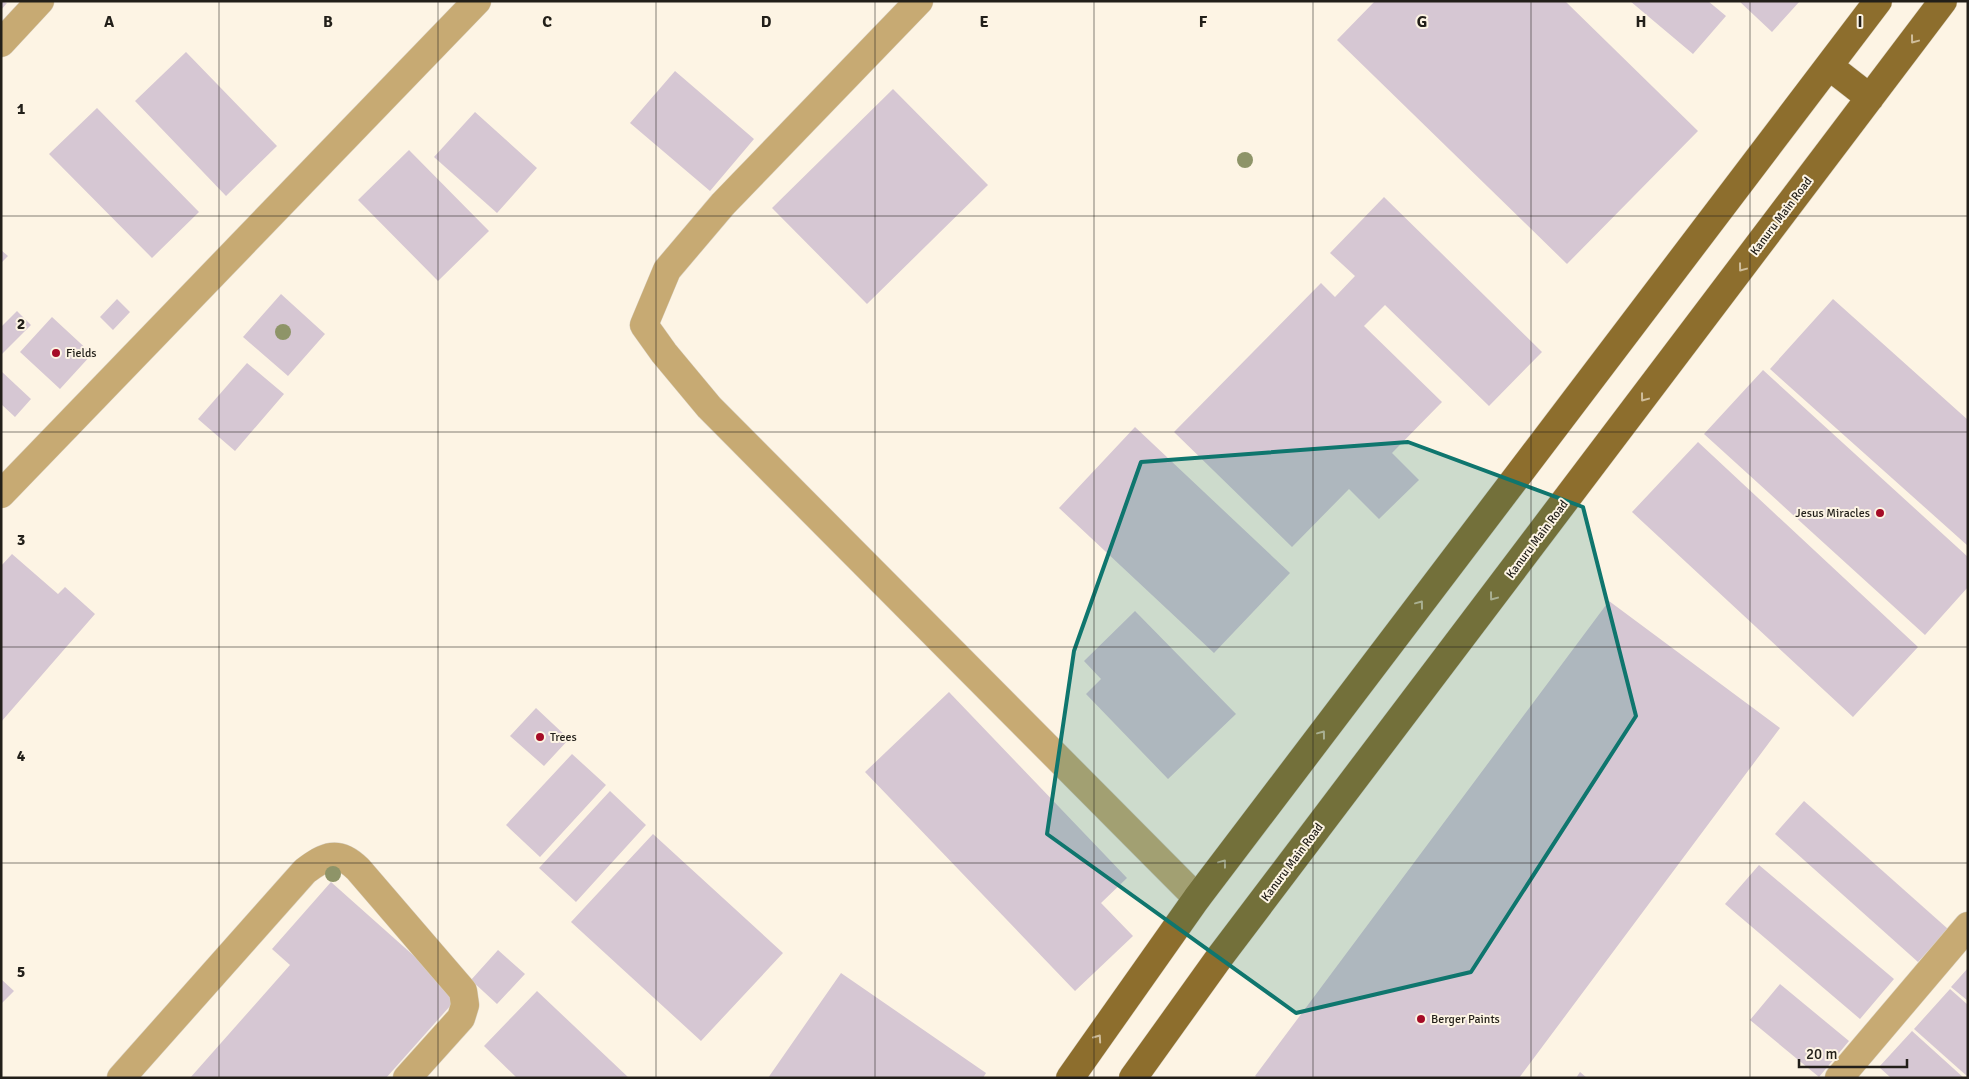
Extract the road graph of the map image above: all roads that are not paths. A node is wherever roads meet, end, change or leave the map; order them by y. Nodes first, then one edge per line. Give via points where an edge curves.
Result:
1 (40, 1) edge
2 (477, 1) edge
3 (919, 1) edge
4 (1878, 1) edge
5 (1943, 1) edge
6 (1, 43) edge
7 (1829, 66) junction
8 (1870, 98) junction
9 (1, 494) edge
10 (1197, 898) junction
11 (1968, 926) edge
12 (121, 1078) edge
13 (407, 1078) edge
14 (1070, 1078) edge
15 (1133, 1078) edge
16 (1839, 1078) edge

1 - 6 street
2 - 9 street
3 - 10 street via 723,204 667,270 644,325 710,407
4 - 7 main road
5 -> 8 main road, Kanuru Main Road
7 - 8 main road
10 -> 7 main road
8 -> 15 main road, Kanuru Main Road via 1225,950
14 -> 10 main road
11 - 16 street
12 - 13 street via 305,871 321,860 335,856 348,859 358,869 463,991 465,1005 461,1018

